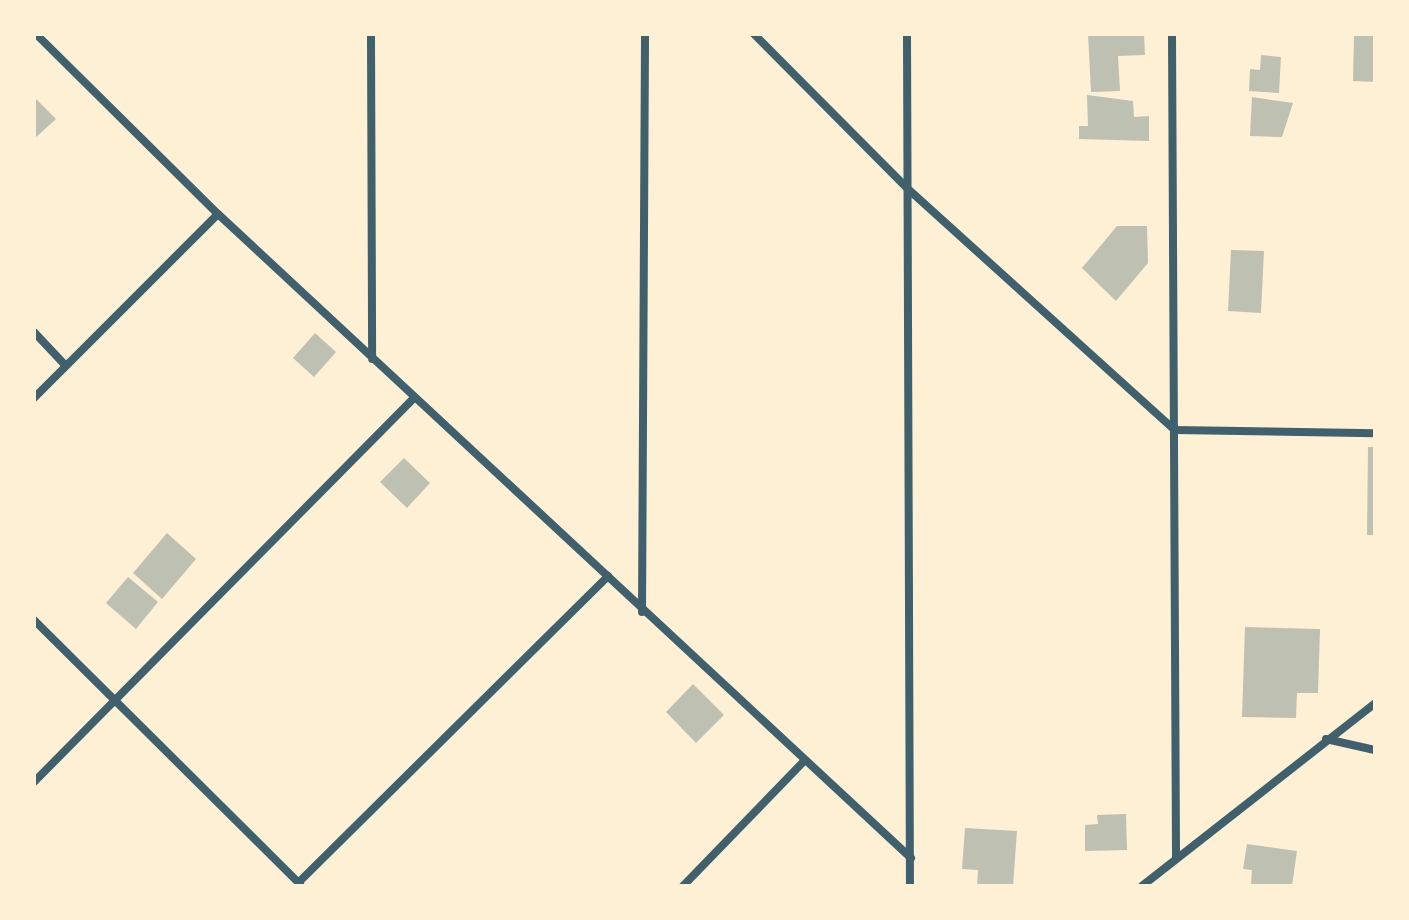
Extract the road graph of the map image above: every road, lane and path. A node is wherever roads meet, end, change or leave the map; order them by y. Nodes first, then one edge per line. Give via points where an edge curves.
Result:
1 (36, 34) edge
2 (371, 34) edge
3 (645, 34) edge
4 (754, 34) edge
5 (907, 34) edge
6 (1172, 34) edge
7 (908, 189) junction
8 (218, 214) junction
9 (34, 332) edge
10 (372, 359) junction
11 (65, 365) junction
12 (34, 398) edge
13 (414, 398) junction
14 (1175, 430) junction
15 (1375, 433) edge
16 (608, 576) junction
17 (642, 612) junction
18 (34, 620) edge
19 (117, 699) junction
20 (1375, 703) edge
21 (1326, 739) junction
22 (1375, 750) edge
23 (803, 762) junction
24 (34, 782) edge
25 (911, 858) junction
26 (1176, 858) junction
27 (300, 884) edge
28 (683, 886) edge
29 (910, 886) edge
30 (1142, 886) edge

1 - 8 street
2 - 10 street
3 - 17 street
4 - 7 street
5 - 7 street
6 - 14 street
7 - 14 street
7 - 25 street
8 - 10 street
8 - 11 street
9 - 11 street
10 - 13 street
11 - 12 street
13 - 16 street
13 - 19 street
14 - 15 street
14 - 26 street
16 - 17 street
16 - 27 street
17 - 23 street
18 - 19 street
19 - 24 street
19 - 27 street
20 - 21 street
21 - 22 street
21 - 26 street
23 - 25 street
23 - 28 street
25 - 29 street
26 - 30 street

